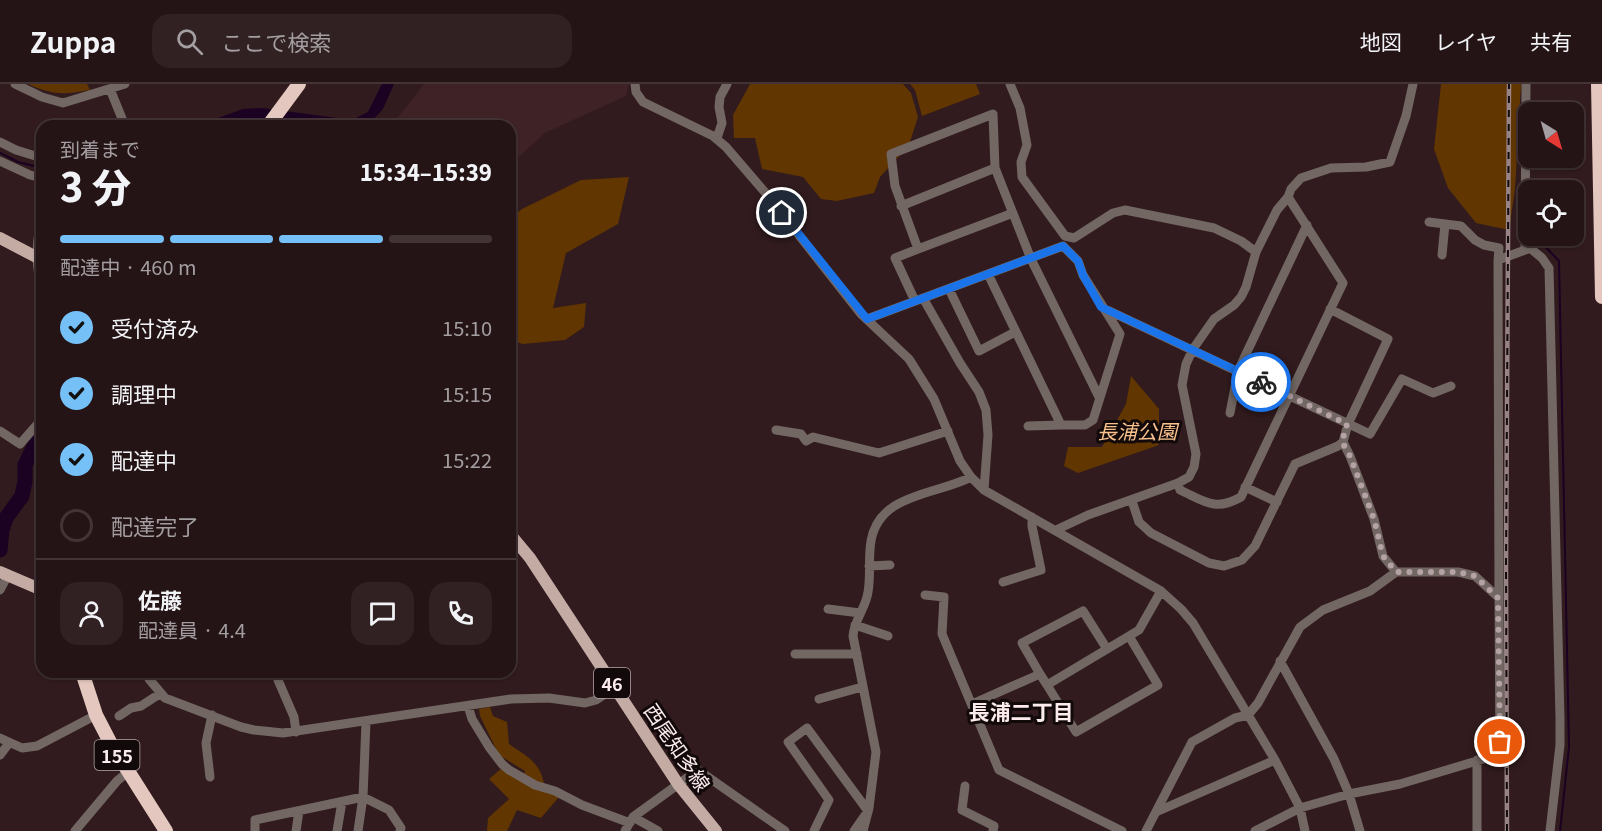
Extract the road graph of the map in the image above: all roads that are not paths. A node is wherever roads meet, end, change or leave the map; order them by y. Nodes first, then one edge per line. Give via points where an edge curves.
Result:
1 (15, 84) edge
2 (90, 84) edge
3 (125, 84) edge
4 (299, 84) edge
5 (635, 84) edge
6 (727, 84) edge
7 (1010, 84) edge
8 (1413, 84) edge
9 (1526, 84) edge
10 (1599, 84) edge
11 (111, 89) junction
12 (95, 94) junction
13 (123, 120) edge
14 (272, 120) edge
15 (717, 138) junction
16 (0, 142) edge
17 (36, 156) edge
18 (0, 160) edge
19 (995, 168) junction
20 (36, 177) edge
21 (1288, 197) junction
22 (901, 206) junction
23 (1013, 213) junction
24 (1429, 222) dead end
25 (1445, 224) junction
26 (1307, 225) junction
27 (0, 238) edge
28 (918, 249) junction
29 (1525, 250) junction
30 (1256, 252) junction
31 (1442, 255) dead end
32 (36, 257) edge
33 (1031, 259) junction
34 (1498, 260) junction
35 (988, 274) junction
36 (949, 289) junction
37 (1602, 297) edge
38 (919, 299) junction
39 (1101, 307) junction
40 (1330, 309) junction
41 (867, 319) junction
42 (1015, 332) junction
43 (1193, 349) junction
44 (1238, 371) junction
45 (1451, 386) dead end
46 (1290, 396) junction
47 (1099, 398) junction
48 (1230, 413) dead end
49 (1347, 424) junction
50 (1061, 425) junction
51 (36, 426) edge
52 (1028, 426) dead end
53 (776, 430) dead end
54 (0, 431) edge
55 (948, 431) junction
56 (1342, 442) junction
57 (971, 477) junction
58 (1178, 483) junction
59 (1245, 487) junction
60 (984, 490) junction
61 (1132, 501) junction
62 (1277, 501) junction
63 (1032, 517) junction
64 (1056, 530) junction
65 (516, 541) edge
66 (890, 565) dead end
67 (869, 566) junction
68 (1396, 572) junction
69 (4, 574) edge
70 (1003, 582) dead end
71 (36, 587) edge
72 (0, 590) edge
73 (1161, 591) junction
74 (926, 595) dead end
75 (1498, 598) junction
76 (828, 609) dead end
77 (860, 612) junction
78 (855, 625) junction
79 (888, 636) dead end
80 (1129, 636) junction
81 (1107, 649) junction
82 (795, 654) dead end
83 (857, 654) junction
84 (1280, 661) junction
85 (1040, 674) junction
86 (84, 678) edge
87 (150, 678) edge
88 (278, 678) edge
89 (1047, 685) junction
90 (615, 687) junction
91 (862, 687) junction
92 (161, 693) junction
93 (819, 699) dead end
94 (972, 704) junction
95 (468, 706) junction
96 (96, 715) junction
97 (1248, 715) junction
98 (119, 716) dead end
99 (212, 716) junction
100 (366, 722) junction
101 (296, 732) junction
102 (0, 738) edge
103 (9, 743) junction
104 (0, 755) edge
105 (1275, 760) junction
106 (1477, 760) junction
107 (128, 772) junction
108 (210, 777) dead end
109 (678, 784) junction
110 (965, 786) dead end
111 (1349, 794) junction
112 (363, 797) junction
113 (342, 802) junction
114 (1300, 808) junction
115 (299, 811) junction
116 (868, 811) junction
117 (1156, 812) junction
118 (629, 824) edge
119 (401, 830) edge
120 (75, 831) edge
121 (166, 831) edge
122 (255, 831) edge
123 (296, 831) edge
124 (337, 831) edge
125 (358, 831) edge
126 (658, 831) edge
127 (716, 831) edge
128 (785, 831) edge
129 (814, 831) edge
130 (854, 831) edge
131 (863, 831) edge
132 (993, 831) edge
133 (1122, 831) edge
134 (1146, 831) edge
135 (1255, 831) edge
136 (1305, 831) edge
137 (1360, 831) edge
138 (1478, 831) edge
139 (1550, 831) edge

1 - 12 street via 63,103
2 - 12 street
3 - 11 street
4 - 14 highway
5 - 15 street via 643,102
6 - 15 street via 720,97 722,123
7 - 30 street via 1020,108 1027,145 1022,177 1065,236 1074,238 1113,213 1125,210 1214,228
8 - 21 street via 1390,162 1331,168 1301,178
9 - 29 street
10 - 37 highway
11 - 12 street
11 - 13 street
15 - 41 street
16 - 17 street
18 - 20 street
19 - 22 street
19 - 22 street via 993,114 891,154
19 - 23 street
21 - 26 street
21 - 30 street
22 - 28 street
23 - 28 street
23 - 33 street
24 - 25 street
25 - 31 street
25 - 34 street via 1461,226 1474,240 1499,248
26 - 40 street via 1343,283
26 - 44 street
27 - 32 main road
28 - 38 street via 895,258
29 - 34 street
29 - 139 street via 1530,248 1549,268 1560,718
30 - 43 street via 1241,297 1214,319
33 - 35 street
33 - 39 street via 1063,246 1078,261
33 - 47 street
34 - 75 street
35 - 36 street
35 - 42 street
36 - 38 street
36 - 42 street via 979,351
38 - 41 street
38 - 60 street via 979,392 986,410
39 - 43 street
39 - 47 street via 1120,334
40 - 46 street
40 - 49 street via 1388,339
41 - 55 street via 909,359
42 - 50 street
43 - 44 street
43 - 58 street via 1182,385 1196,454 1189,477
44 - 46 street
44 - 48 street
45 - 49 street via 1432,393 1402,379 1370,434
46 - 49 street
46 - 59 street
47 - 50 street via 1093,420 1085,425
49 - 56 street
50 - 52 street
51 - 54 street via 20,444
53 - 55 street via 801,434 806,441 813,437 879,453
55 - 57 street
56 - 62 street via 1295,464
56 - 68 street via 1374,519 1383,556
57 - 60 street
57 - 67 street via 890,509 873,532
58 - 59 street via 1180,490 1213,505 1228,504 1241,497
58 - 61 street
59 - 62 street
60 - 63 street
61 - 62 street via 1139,522 1150,533 1209,563 1224,566 1242,560 1256,546
61 - 64 street
63 - 64 street
63 - 70 street via 1041,570
64 - 73 street
65 - 90 main road, 西尾知多線 / 46
66 - 67 street
67 - 77 street via 868,593
68 - 75 street via 1458,572 1475,576
68 - 84 street via 1370,591 1323,610 1300,627
69 - 71 main road
69 - 72 street
73 - 80 street via 1140,630
73 - 97 street via 1193,623
74 - 94 street via 944,597 942,634
75 - 106 street via 1500,754
76 - 77 street
77 - 78 street
78 - 79 street
78 - 83 street
80 - 81 street
80 - 89 street via 1158,685 1076,732
81 - 85 street via 1083,611 1022,643
81 - 89 street
82 - 83 street
83 - 91 street
84 - 97 street
84 - 111 street
85 - 89 street
85 - 94 street
86 - 96 highway, 155
87 - 92 street
88 - 101 street
90 - 95 street via 585,703 531,698
90 - 109 main road, 西尾知多線 / 46
91 - 93 street
91 - 116 street via 876,752
92 - 98 street
92 - 99 street
94 - 133 street via 999,770
95 - 100 street
95 - 118 street via 489,747 509,770 535,785
96 - 103 street via 37,746 22,748
96 - 107 highway, 155
97 - 105 street
97 - 117 street via 1192,742
99 - 101 street via 254,730
99 - 108 street via 206,743
100 - 101 street
100 - 112 street
102 - 103 street
103 - 104 street
105 - 114 street
105 - 117 street
106 - 111 street via 1400,784
106 - 138 street
107 - 120 street
107 - 121 highway, 155
109 - 118 street
109 - 127 main road, 西尾知多線 / 46
109 - 128 street via 698,770
110 - 132 street via 962,810 994,826
111 - 114 street
111 - 137 street
112 - 113 street
112 - 119 street via 389,810
112 - 125 street
113 - 115 street
113 - 124 street
114 - 135 street
114 - 136 street
115 - 122 street via 255,820
115 - 123 street
116 - 129 street via 807,728 788,742 829,800
116 - 130 street
116 - 131 street
117 - 134 street
118 - 126 street

